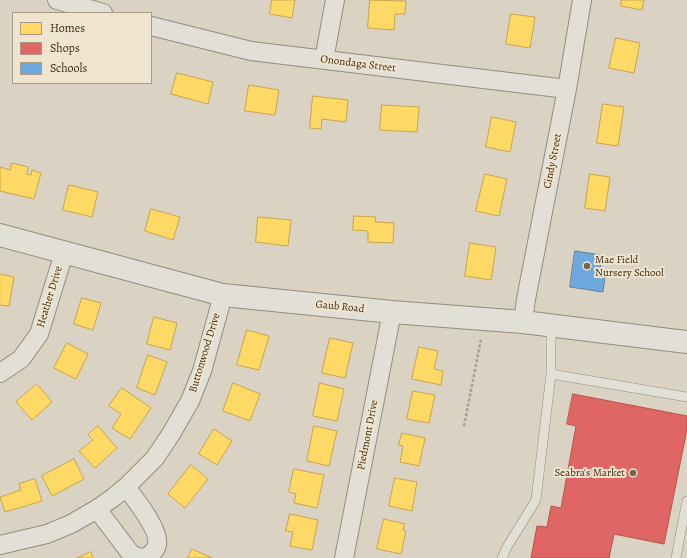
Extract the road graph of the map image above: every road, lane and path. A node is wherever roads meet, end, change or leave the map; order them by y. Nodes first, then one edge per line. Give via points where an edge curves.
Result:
1 (57, 0) edge
2 (335, 0) edge
3 (582, 0) edge
4 (99, 12) edge
5 (152, 26) edge
6 (324, 60) junction
7 (567, 89) junction
8 (0, 235) edge
9 (64, 253) junction
10 (223, 295) junction
11 (392, 312) junction
12 (523, 322) junction
13 (551, 325) junction
14 (481, 340) dead end
15 (687, 341) edge
16 (0, 373) edge
17 (551, 374) junction
18 (687, 397) edge
19 (464, 426) dead end
20 (126, 487) junction
21 (686, 507) edge
22 (97, 509) junction
23 (0, 546) edge
24 (683, 548) edge
25 (344, 558) edge
26 (502, 558) edge
27 (676, 558) edge

1 - 4 street
2 - 6 street
3 - 7 street, Cindy Street
5 - 6 street, Onondaga Street via 251,51
6 - 7 street, Onondaga Street
7 - 12 street, Cindy Street
8 - 9 street, Gaub Road
9 - 10 street, Gaub Road
9 - 16 street, Heather Drive via 39,334 21,359
10 - 11 street, Gaub Road
10 - 20 street, Buttonwood Drive via 202,371 190,401 155,458
11 - 12 street, Gaub Road
11 - 25 street, Piedmont Drive
12 - 13 street, Gaub Road
13 - 15 street, Gaub Road
13 - 17 lane
14 - 19 path
17 - 18 lane
17 - 26 lane via 536,500 506,547
20 - 22 street, Buttonwood Drive
20 - 22 street via 153,526 157,536 153,553 146,558 131,554
21 - 24 lane via 680,536
22 - 23 street, Buttonwood Drive via 47,534
24 - 27 lane

